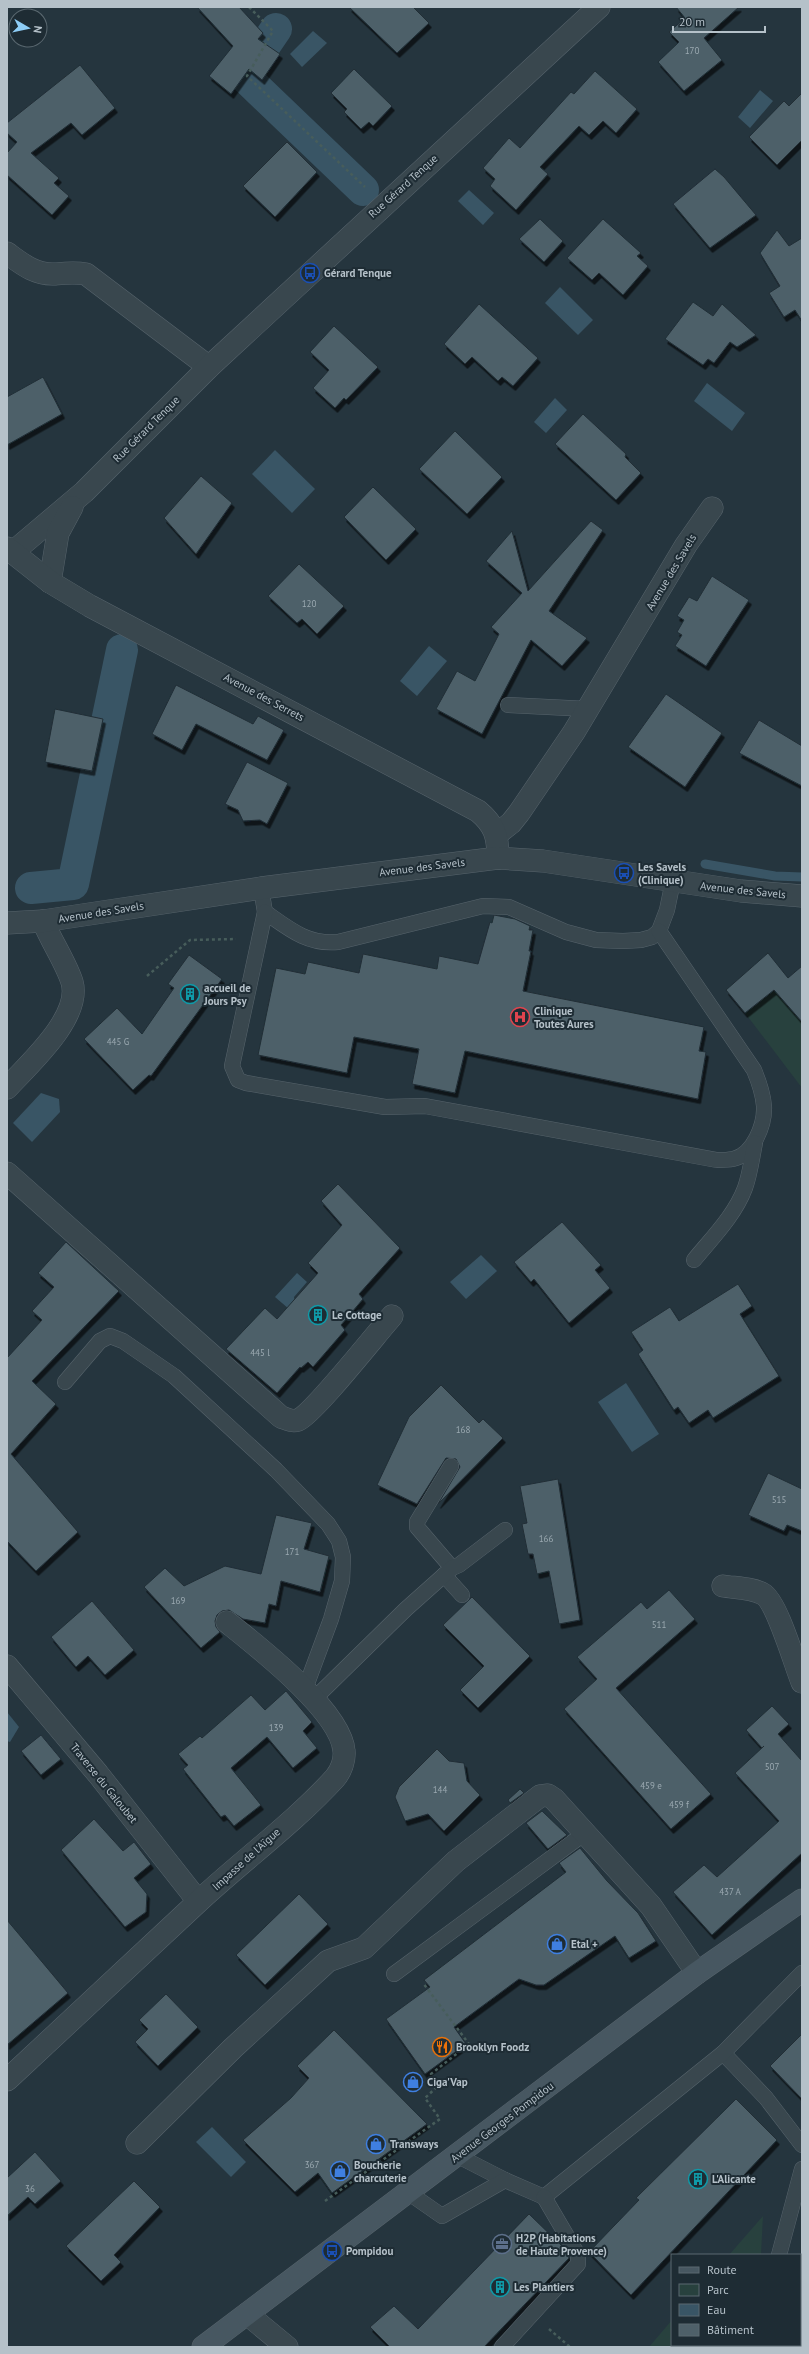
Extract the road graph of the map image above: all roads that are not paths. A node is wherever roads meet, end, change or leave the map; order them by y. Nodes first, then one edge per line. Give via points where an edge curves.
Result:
1 (599, 7) edge
2 (7, 253) edge
3 (209, 367) junction
4 (84, 492) junction
5 (712, 508) dead end
6 (10, 550) edge
7 (50, 582) junction
8 (508, 705) dead end
9 (588, 709) junction
10 (497, 834) junction
11 (498, 858) junction
12 (673, 882) junction
13 (262, 888) junction
14 (802, 896) edge
15 (265, 912) junction
16 (43, 921) junction
17 (7, 924) edge
18 (659, 931) junction
19 (7, 1088) edge
20 (757, 1138) junction
21 (7, 1173) edge
22 (694, 1260) dead end
23 (392, 1316) dead end
24 (65, 1382) dead end
25 (451, 1466) dead end
26 (505, 1530) dead end
27 (448, 1572) junction
28 (723, 1586) dead end
29 (462, 1595) dead end
30 (226, 1622) dead end
31 (7, 1666) edge
32 (802, 1682) edge
33 (309, 1695) junction
34 (585, 1833) junction
35 (802, 1900) edge
36 (198, 1901) junction
37 (697, 1973) junction
38 (802, 1973) edge
39 (394, 1974) dead end
40 (723, 2053) junction
41 (7, 2080) edge
42 (137, 2143) dead end
43 (802, 2144) edge
44 (458, 2156) junction
45 (802, 2170) edge
46 (506, 2180) junction
47 (409, 2193) junction
48 (544, 2197) junction
49 (779, 2254) edge
50 (247, 2314) junction
51 (203, 2347) edge
52 (287, 2347) edge
53 (502, 2347) edge

1 - 3 street, Rue Gérard Tenque
2 - 3 street via 30,270 41,273 86,274
3 - 4 street, Rue Gérard Tenque
4 - 6 street, Rue Gérard Tenque
4 - 7 street, Rue Gérard Tenque via 64,518 58,533
5 - 9 street, Avenue des Savels via 686,545
6 - 7 street, Avenue des Serrets
7 - 10 street, Avenue des Serrets via 90,606 466,804 486,818
8 - 9 lane
9 - 10 street, Avenue des Savels via 519,813
10 - 11 street
11 - 12 street, Avenue des Savels via 543,861
11 - 13 street, Avenue des Savels
12 - 14 street, Avenue des Savels via 741,892
12 - 18 lane
13 - 15 lane
13 - 16 street, Avenue des Savels
15 - 18 lane via 288,928 318,943 338,942 495,905 509,906 566,932 596,940 641,940 652,937
15 - 20 lane via 232,1066 238,1080 385,1108 425,1106 717,1160 734,1159 745,1153
16 - 17 street, Avenue des Savels
16 - 19 street, Avenue des Savels via 72,980 73,1003 61,1026
18 - 20 lane via 754,1070 763,1096 764,1108
20 - 22 lane via 740,1199
21 - 23 street via 281,1417 290,1421 299,1420 317,1403
24 - 33 lane via 100,1341 110,1336 123,1340 174,1376 276,1470 328,1524 339,1541 343,1557 342,1581
25 - 27 lane via 417,1522 417,1527
26 - 27 lane
27 - 29 lane
27 - 33 lane
28 - 32 street via 757,1592 768,1598
30 - 33 street, Impasse de l'Aïgue via 275,1660
31 - 36 street, Traverse du Galoubet via 98,1774
33 - 36 street, Impasse de l'Aïgue via 340,1736 344,1749 341,1768 336,1777 311,1801
34 - 37 street via 661,1919
34 - 39 lane
34 - 42 street via 554,1799 548,1795 535,1799 456,1861 364,1948 328,1961 233,2048
35 - 37 main road, Avenue Georges Pompidou
36 - 41 street, Impasse de l'Aïgue
37 - 44 main road, Avenue Georges Pompidou
38 - 40 lane
40 - 43 lane via 766,2098
40 - 48 lane
44 - 46 lane
44 - 47 main road, Avenue Georges Pompidou
45 - 49 lane
46 - 47 lane via 442,2216
46 - 48 lane
47 - 50 main road, Avenue Georges Pompidou
48 - 53 lane via 578,2255 578,2264
50 - 51 main road, Avenue Georges Pompidou
50 - 52 street

